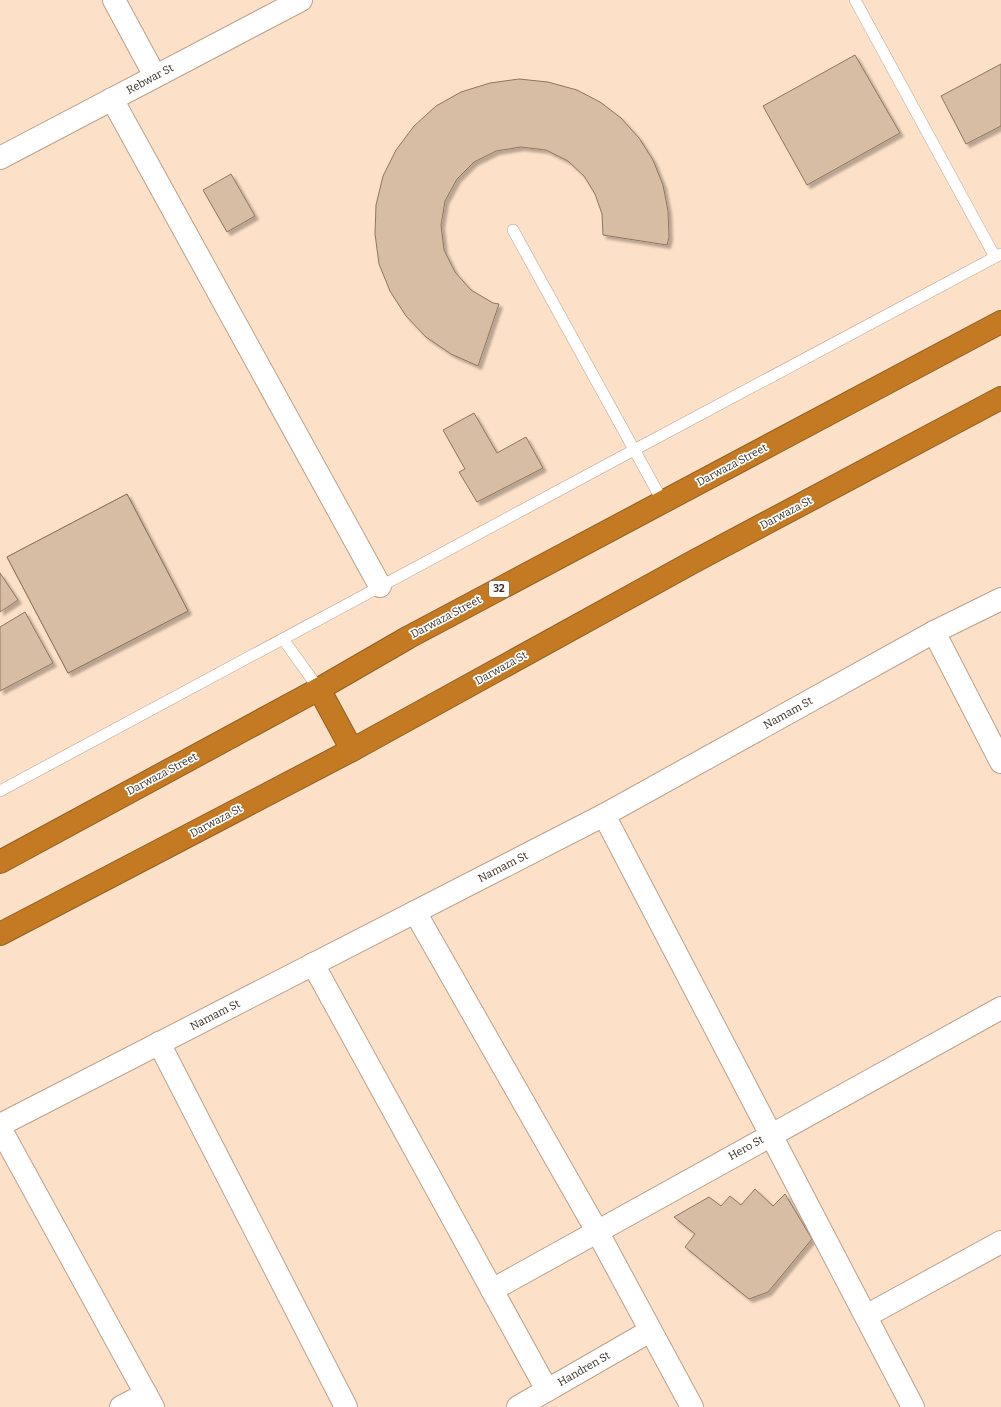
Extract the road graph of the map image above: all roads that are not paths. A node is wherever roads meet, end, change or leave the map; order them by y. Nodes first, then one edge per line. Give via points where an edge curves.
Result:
1 (114, 0) edge
2 (300, 0) edge
3 (855, 0) edge
4 (155, 76) junction
5 (112, 99) junction
6 (0, 158) edge
7 (513, 230) dead end
8 (998, 255) edge
9 (1001, 322) edge
10 (1001, 398) edge
11 (634, 450) junction
12 (663, 502) junction
13 (380, 586) junction
14 (1001, 599) edge
15 (934, 632) junction
16 (283, 639) junction
17 (319, 689) junction
18 (352, 750) junction
19 (1001, 762) edge
20 (0, 791) edge
21 (604, 815) junction
22 (0, 862) edge
23 (414, 912) junction
24 (0, 934) edge
25 (313, 964) junction
26 (1001, 1008) edge
27 (159, 1043) junction
28 (0, 1127) edge
29 (771, 1135) junction
30 (597, 1231) junction
31 (1001, 1242) edge
32 (492, 1290) junction
33 (866, 1316) junction
34 (650, 1331) junction
35 (547, 1390) junction
36 (150, 1401) edge
37 (121, 1407) edge
38 (346, 1407) edge
39 (518, 1407) edge
40 (692, 1407) edge
41 (913, 1407) edge

1 - 4 street
2 - 4 street, Rebwar St
3 - 8 lane
4 - 5 street, Rebwar St
5 - 6 street, Rebwar St
5 - 13 street
7 - 11 lane
8 - 11 lane
9 - 12 highway, Darwaza Street / 32
10 - 18 highway, Darwaza St via 692,562
11 - 12 lane
11 - 13 lane
12 - 17 highway, Darwaza Street / 32 via 409,636
13 - 16 lane
14 - 15 street, Namam St
15 - 19 street
15 - 21 street, Namam St
16 - 17 lane
16 - 20 lane
17 - 18 highway
17 - 22 highway, Darwaza Street / 32
18 - 24 highway, Darwaza St
21 - 23 street, Namam St
21 - 29 street
23 - 25 street, Namam St
23 - 30 street
25 - 27 street, Namam St
25 - 32 street
26 - 29 street, Hero St
27 - 28 street, Namam St
27 - 38 street
28 - 36 street
29 - 30 street, Hero St
29 - 33 street
30 - 32 street, Hero St
30 - 34 street
31 - 33 street
32 - 35 street
33 - 41 street
34 - 35 street, Handren St
34 - 40 street
35 - 39 street, Handren St
36 - 37 street

